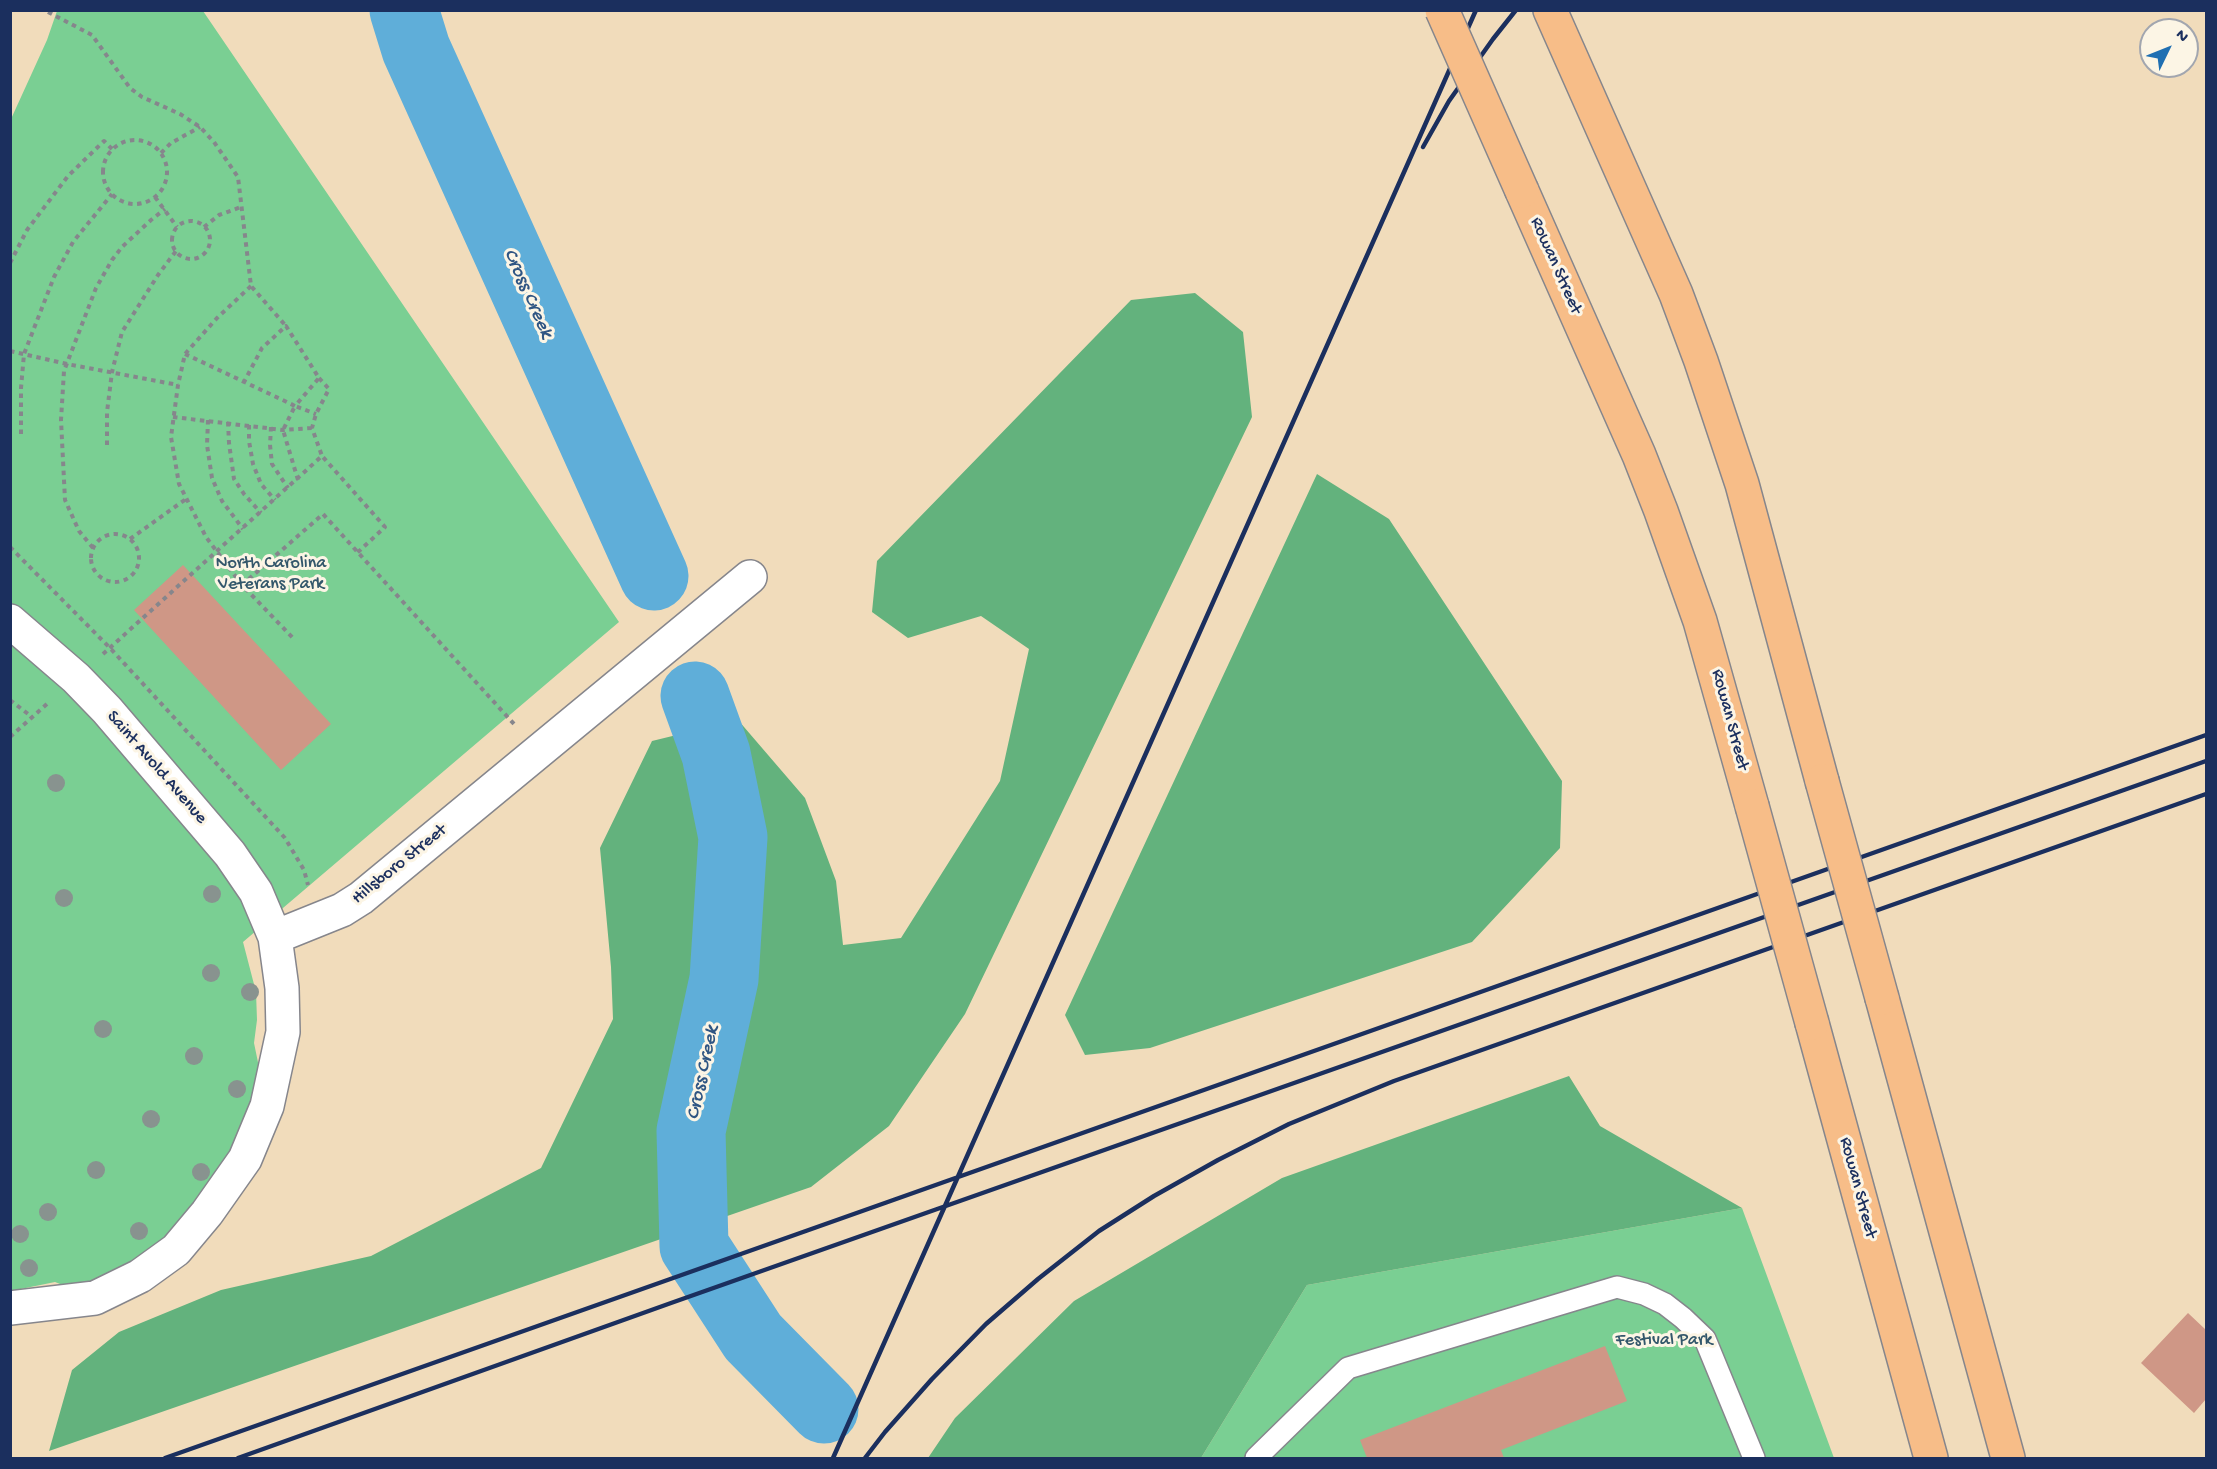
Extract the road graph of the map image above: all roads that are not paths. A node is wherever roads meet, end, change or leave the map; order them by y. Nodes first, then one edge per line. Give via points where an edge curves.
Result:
1 (1442, 10) edge
2 (1550, 10) edge
3 (750, 577) dead end
4 (10, 621) edge
5 (275, 937) junction
6 (10, 1308) edge
7 (1256, 1458) edge
8 (1754, 1458) edge
9 (1932, 1458) edge
10 (2008, 1458) edge

1 - 9 main road, Rowan Street, bridge via 1639,454 1682,567 1716,673
2 - 10 main road, bridge via 1676,294 1712,392 1759,543
3 - 5 street, Hillsboro Street via 361,898 342,910
4 - 5 street, Saint Avold Avenue via 107,710 230,854 256,892
5 - 6 street via 283,1032 267,1106 245,1159 207,1213 176,1250 113,1290 95,1298
7 - 8 lane via 1348,1368 1617,1287 1665,1304 1705,1339

